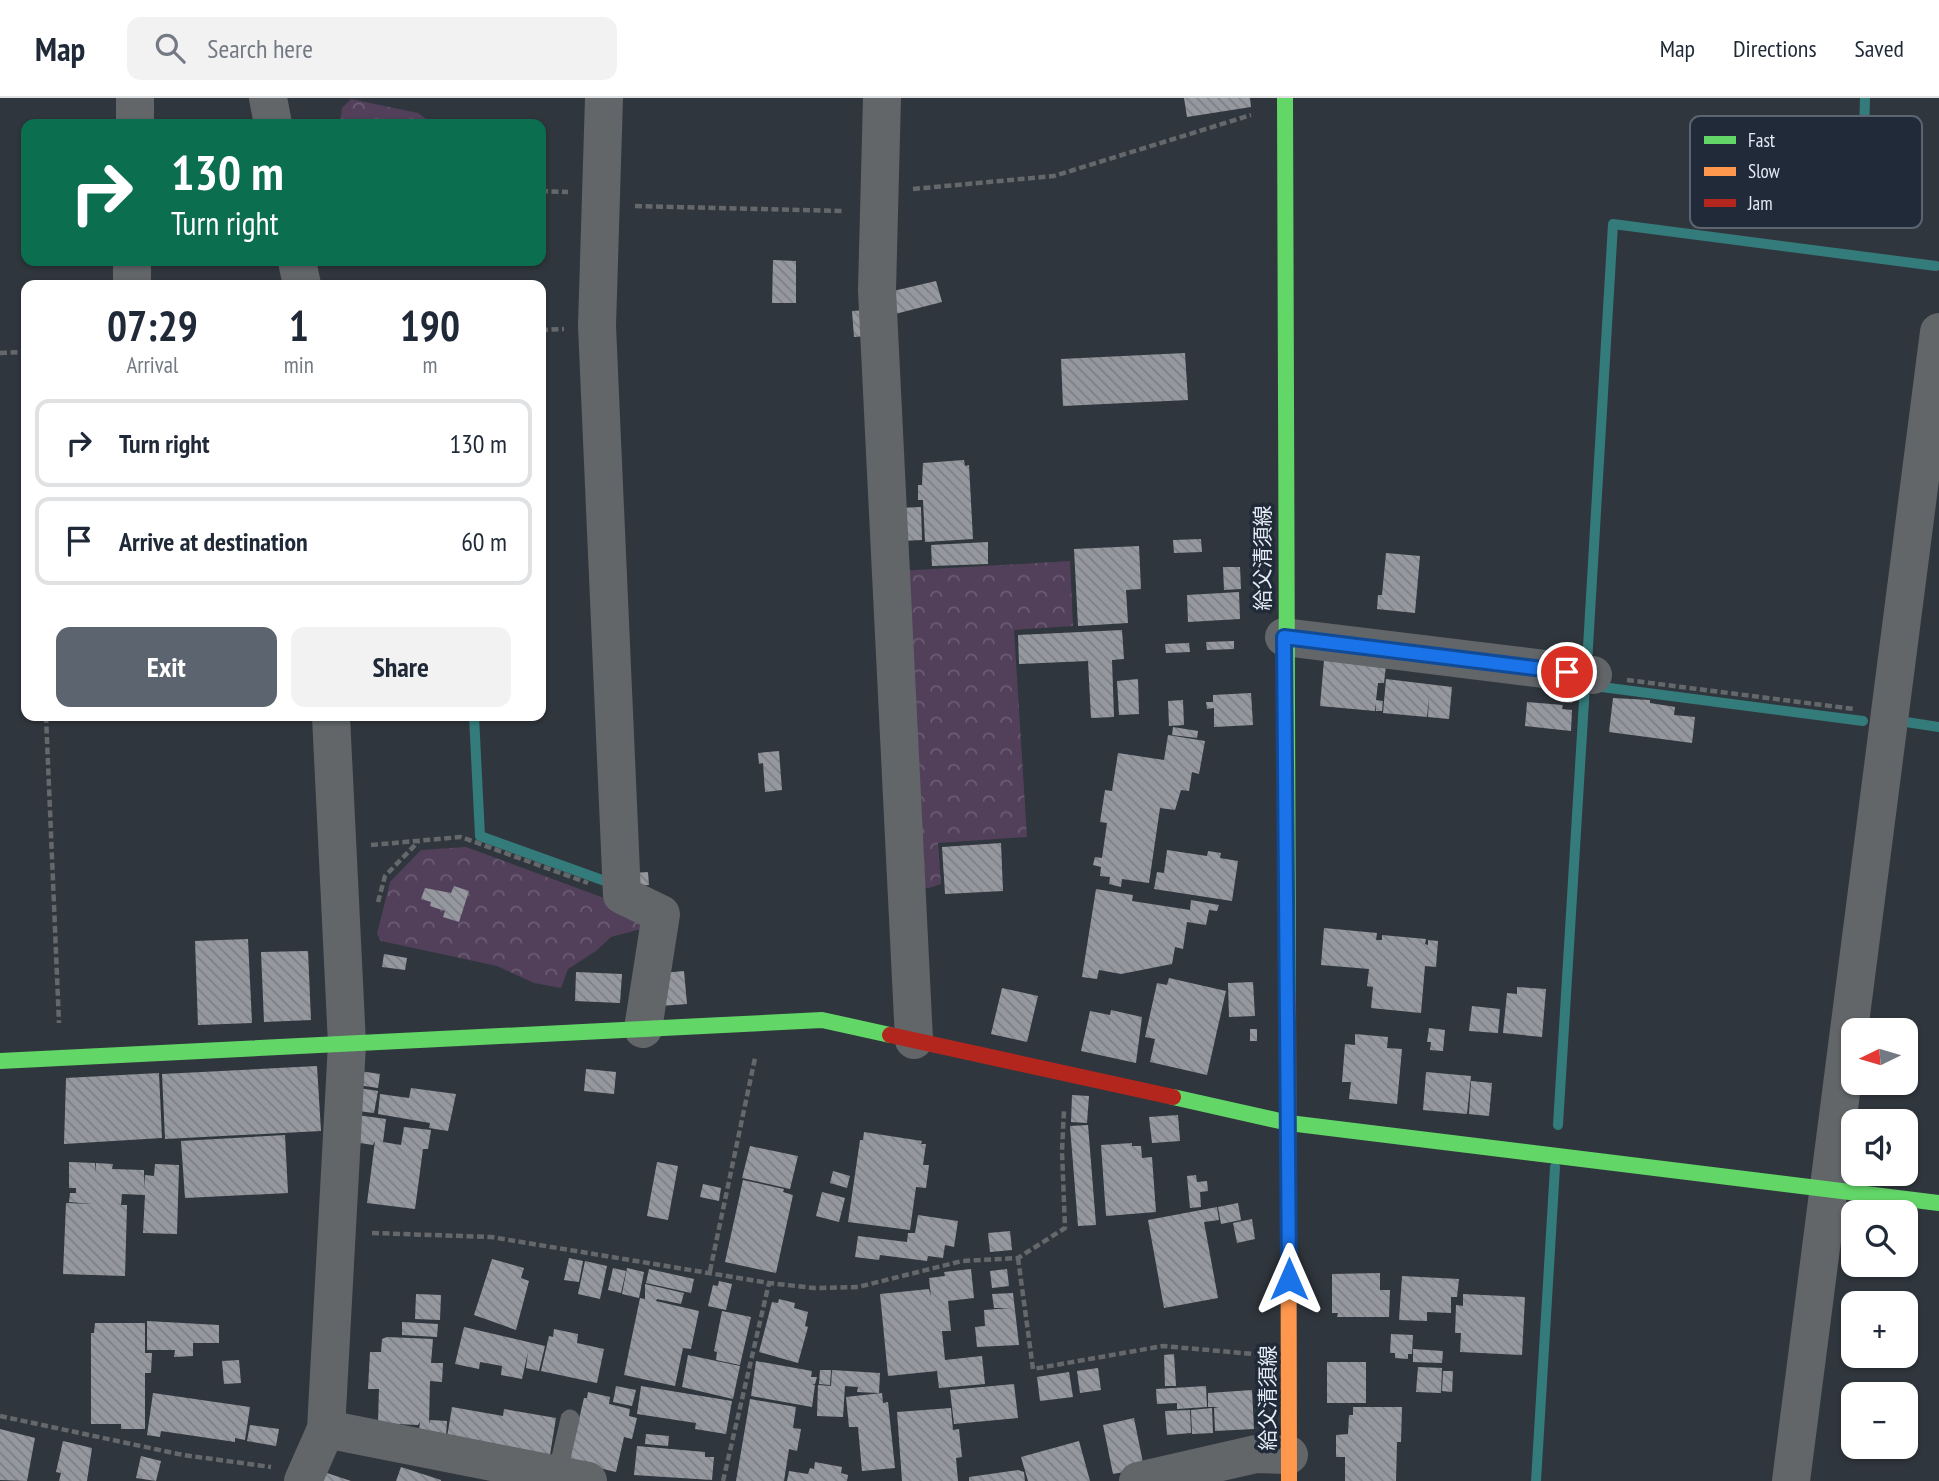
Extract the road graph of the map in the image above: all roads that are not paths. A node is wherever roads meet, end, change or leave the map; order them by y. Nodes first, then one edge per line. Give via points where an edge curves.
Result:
1 (135, 98) edge
2 (268, 98) edge
3 (604, 98) edge
4 (882, 98) edge
5 (1285, 100) edge
6 (135, 119) edge
7 (272, 119) edge
8 (1939, 332) edge
9 (1284, 637) junction
10 (1593, 675) road end
11 (331, 721) edge
12 (643, 1029) junction
13 (914, 1040) junction
14 (347, 1044) junction
15 (0, 1061) edge
16 (1289, 1123) junction
17 (1829, 1189) junction
18 (1939, 1203) edge
19 (570, 1419) dead end
20 (326, 1429) junction
21 (1289, 1468) edge
22 (304, 1477) edge
23 (572, 1478) edge
24 (1138, 1481) edge
25 (1791, 1481) edge

1 - 6 street
2 - 7 street
3 - 12 street via 597,326 622,895 661,914
4 - 13 street via 877,290
5 - 9 street, 給父清須線
8 - 17 street
9 - 10 street
9 - 16 street, 給父清須線
11 - 14 street
12 - 13 street via 821,1020
12 - 14 street
13 - 16 street
14 - 15 street
14 - 20 street
16 - 17 street
16 - 21 street, 給父清須線
17 - 18 street
17 - 25 street
19 - 23 lane
20 - 22 street
20 - 23 street
21 - 24 street via 1256,1454

